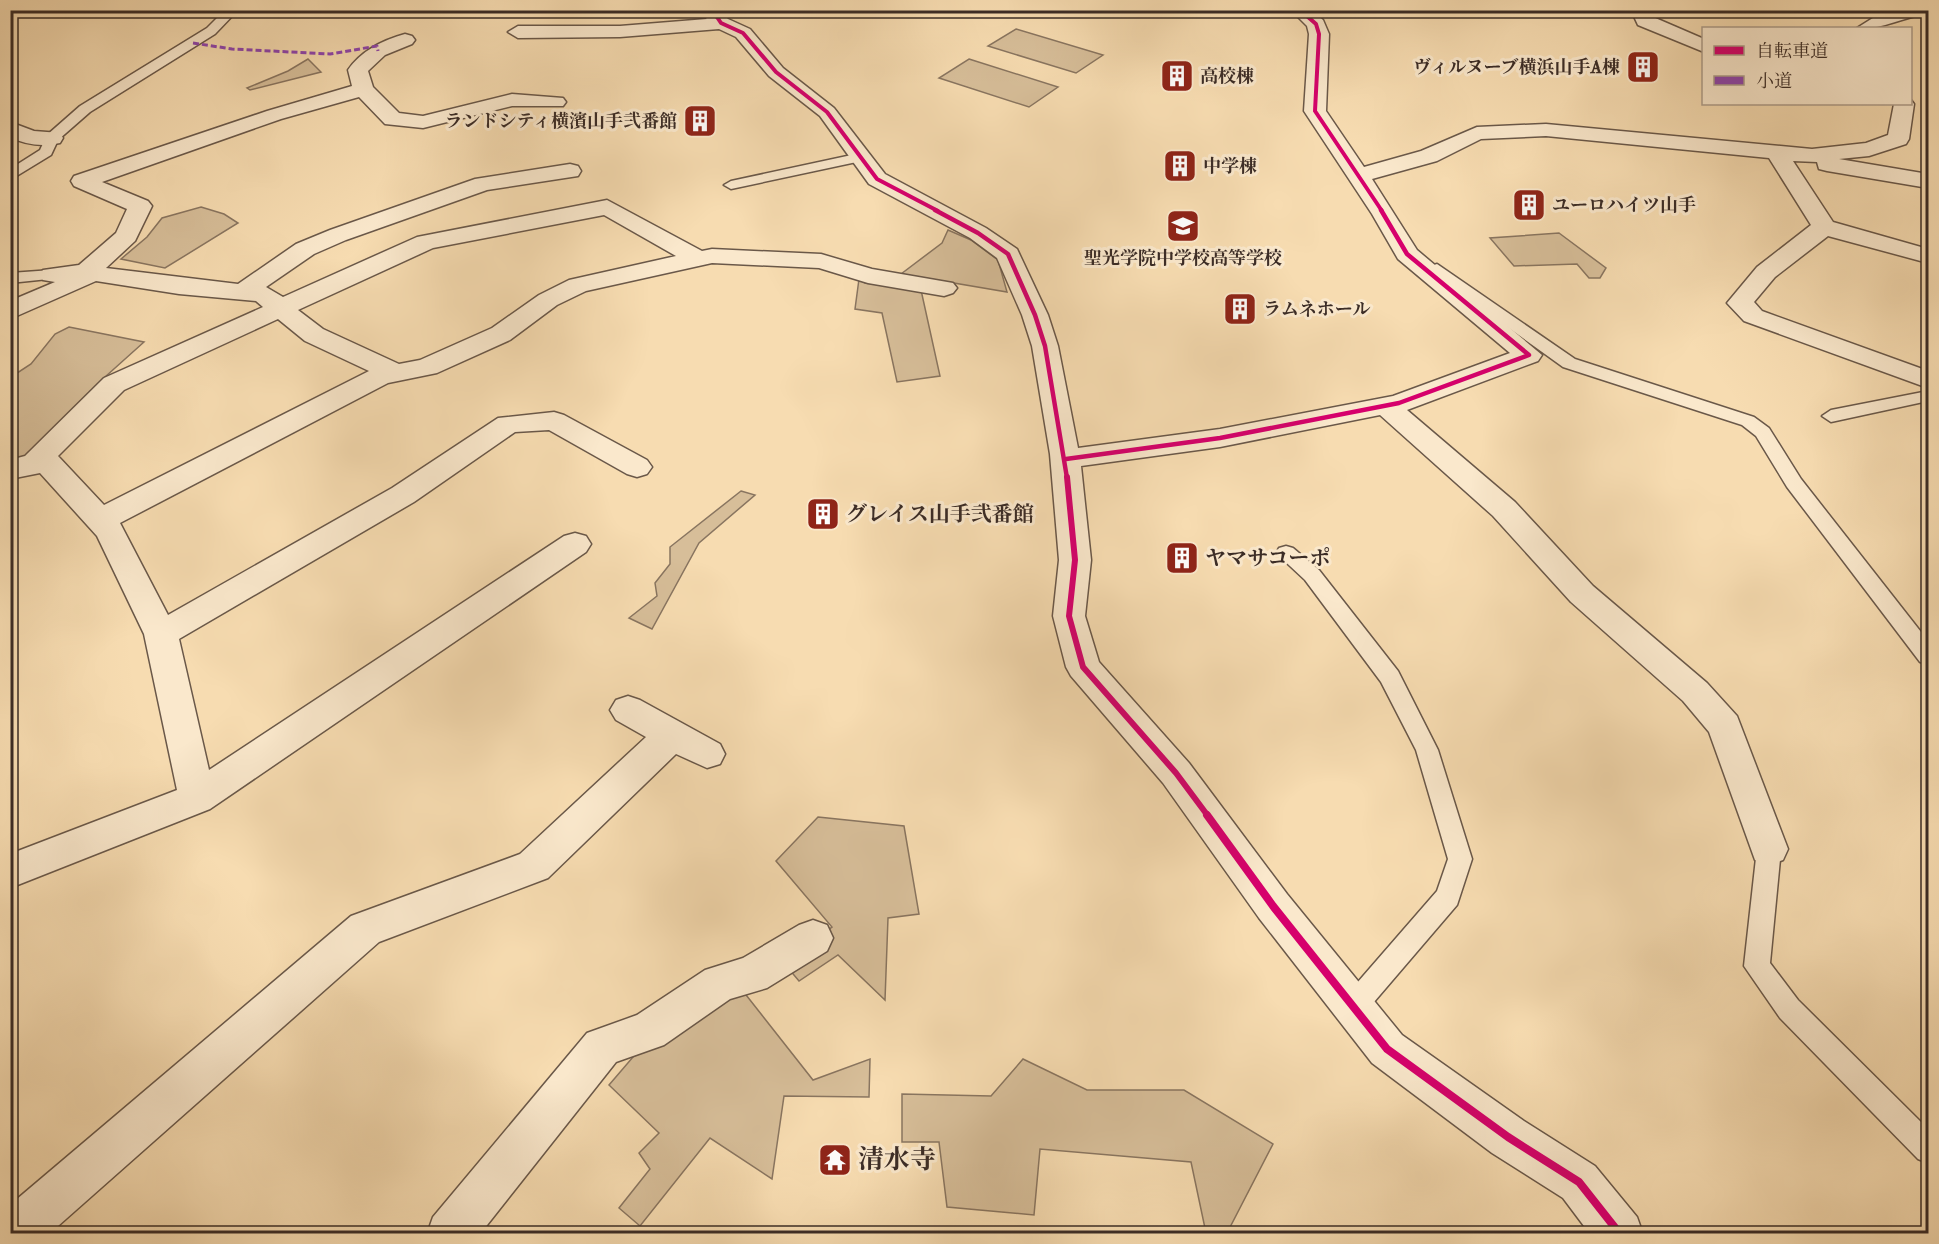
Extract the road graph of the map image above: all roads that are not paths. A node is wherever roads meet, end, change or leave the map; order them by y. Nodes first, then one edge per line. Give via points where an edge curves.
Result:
1 (232, 10) edge
2 (1300, 10) edge
3 (1640, 10) edge
4 (1916, 10) edge
5 (713, 17) edge
6 (1869, 27) edge
7 (518, 32) dead end
8 (405, 40) dead end
9 (1702, 45) edge
10 (363, 89) junction
11 (556, 102) dead end
12 (1904, 105) edge
13 (10, 128) edge
14 (52, 138) junction
15 (1776, 152) junction
16 (1812, 156) junction
17 (861, 157) junction
18 (570, 171) dead end
19 (10, 176) edge
20 (1358, 176) junction
21 (1929, 181) edge
22 (731, 185) dead end
23 (427, 203) junction
24 (1824, 226) junction
25 (451, 237) junction
26 (1407, 254) junction
27 (1929, 256) edge
28 (699, 259) junction
29 (92, 272) junction
30 (52, 275) joint
31 (10, 278) edge
32 (944, 288) dead end
33 (243, 292) junction
34 (281, 307) junction
35 (10, 310) edge
36 (396, 373) junction
37 (1929, 380) edge
38 (1929, 396) edge
39 (1386, 406) junction
40 (1832, 416) dead end
41 (1066, 459) junction
42 (23, 466) edge
43 (637, 467) dead end
44 (100, 520) junction
45 (575, 544) dead end
46 (1286, 553) dead end
47 (160, 634) junction
48 (1929, 656) edge
49 (628, 710) dead end
50 (197, 798) junction
51 (1769, 849) joint
52 (10, 871) edge
53 (813, 938) dead end
54 (1353, 1007) junction
55 (1929, 1149) edge
56 (13, 1233) edge
57 (450, 1233) edge
58 (1620, 1233) edge

1 - 14 lane via 212,31 102,97
2 - 20 street via 1316,24 1319,34 1315,111
3 - 9 street via 1645,21
4 - 6 street via 1892,15
5 - 7 street via 663,32
5 - 17 street via 743,33 776,72 827,112
8 - 10 street via 378,51 358,70
10 - 11 street via 393,120 423,122 512,100
10 - 29 street via 82,181 140,206 128,236
12 - 16 street via 1898,139 1869,149
13 - 14 street via 30,138
14 - 19 lane via 46,152
15 - 16 street
15 - 20 street via 1546,130 1477,133 1429,156
15 - 24 street
16 - 21 street via 1829,165
17 - 22 lane
17 - 41 street via 877,179 978,233 1008,254 1045,346
18 - 23 street via 483,184
20 - 26 street
23 - 25 street
23 - 33 street via 305,249
24 - 27 street
24 - 37 street via 1766,272 1740,303 1753,316
25 - 28 street via 607,207
25 - 34 street via 426,242
26 - 39 street via 1528,355
26 - 48 lane via 1421,257 1569,363 1748,421 1763,432 1794,483
28 - 32 street via 712,256 821,261 868,276
28 - 36 street via 578,285 548,300 501,334 427,367
29 - 30 street
29 - 33 street
29 - 35 street
30 - 31 lane
33 - 34 street via 263,294
34 - 36 street via 314,335
34 - 42 street via 114,384
36 - 44 street via 380,376
38 - 40 lane
39 - 41 street via 1220,438
39 - 51 street via 1504,509 1582,594 1695,692 1724,726
41 - 54 street via 1076,560 1069,616 1083,667 1176,773
42 - 44 street via 48,463
43 - 47 street via 554,421 507,424 403,495
44 - 47 street via 110,531
45 - 50 street
46 - 54 lane via 1312,575 1390,677 1427,750 1460,859 1448,897
47 - 50 street
49 - 56 street via 689,744 534,866 365,929
50 - 52 street
51 - 55 lane via 1757,966 1789,1009
53 - 57 street via 752,975 720,983 649,1031 602,1047
54 - 58 street via 1387,1049 1508,1137 1580,1182

